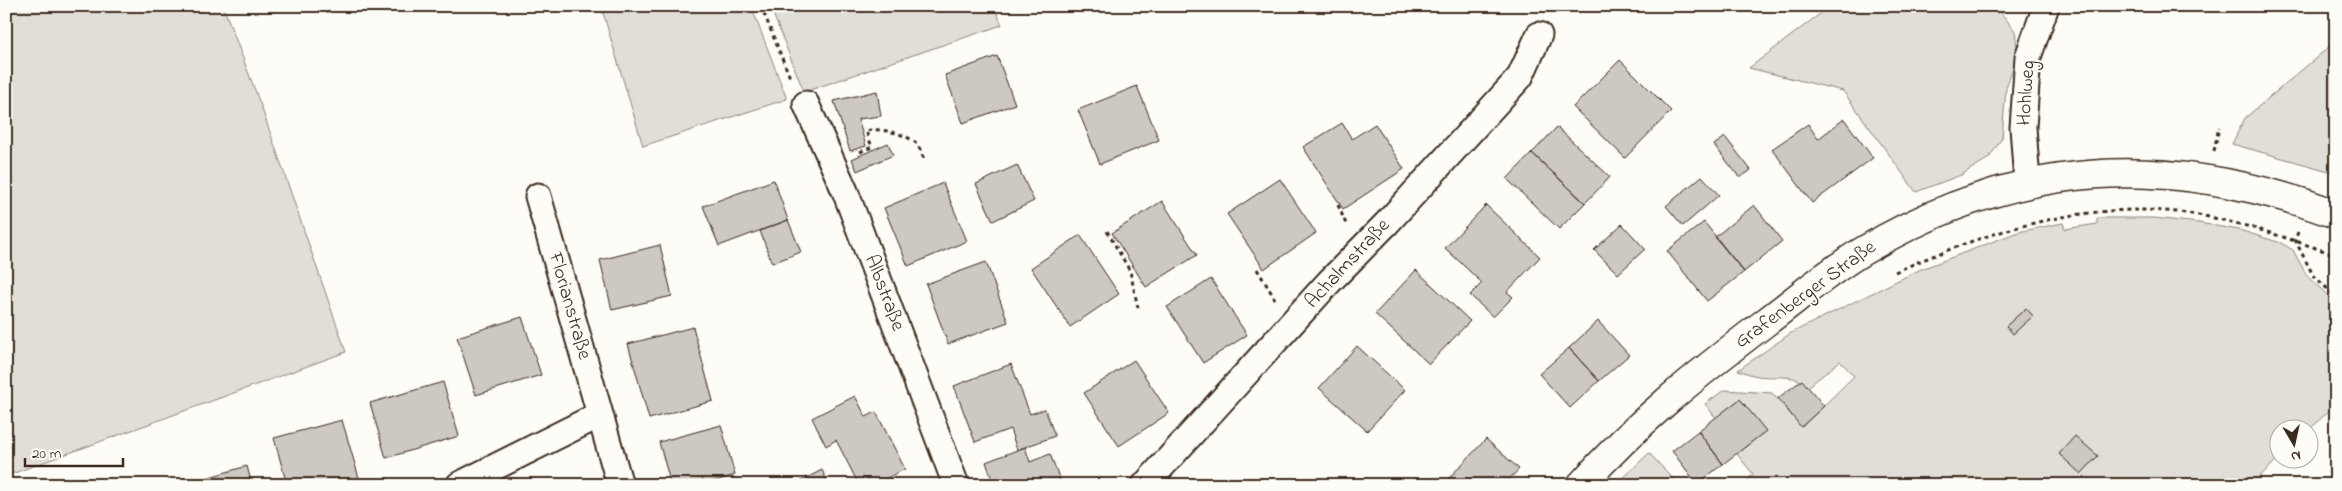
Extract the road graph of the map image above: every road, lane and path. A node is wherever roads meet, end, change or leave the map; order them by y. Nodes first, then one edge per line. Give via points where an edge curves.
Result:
1 (761, 6) edge
2 (2046, 6) edge
3 (1539, 35) dead end
4 (806, 104) joint
5 (854, 154) dead end
6 (924, 160) dead end
7 (2028, 182) junction
8 (538, 196) dead end
9 (2336, 214) edge
10 (1107, 231) dead end
11 (2295, 240) junction
12 (2336, 255) edge
13 (1886, 275) dead end
14 (2336, 297) edge
15 (1138, 308) dead end
16 (599, 415) junction
17 (459, 485) edge
18 (620, 485) edge
19 (956, 485) edge
20 (1145, 485) edge
21 (1581, 485) edge

1 - 4 path via 798,97
2 - 7 street, Hohlweg via 2028,57 2023,127
3 - 20 street, Achalmstraße via 1520,77
4 - 19 street, Albstraße via 851,206
5 - 6 path via 872,147 866,131 872,129 890,131 917,144
7 - 9 street, Grafenberger Straße via 2116,172 2169,174 2253,187
7 - 21 street, Grafenberger Straße via 1982,195 1919,221 1844,264 1707,366 1639,426
8 - 16 street, Florianstraße
10 - 15 path via 1130,271
11 - 12 path
11 - 13 path via 2203,216 2145,211 2083,212 1984,237
11 - 14 path via 2313,275
16 - 17 street
16 - 18 street, Florianstraße

